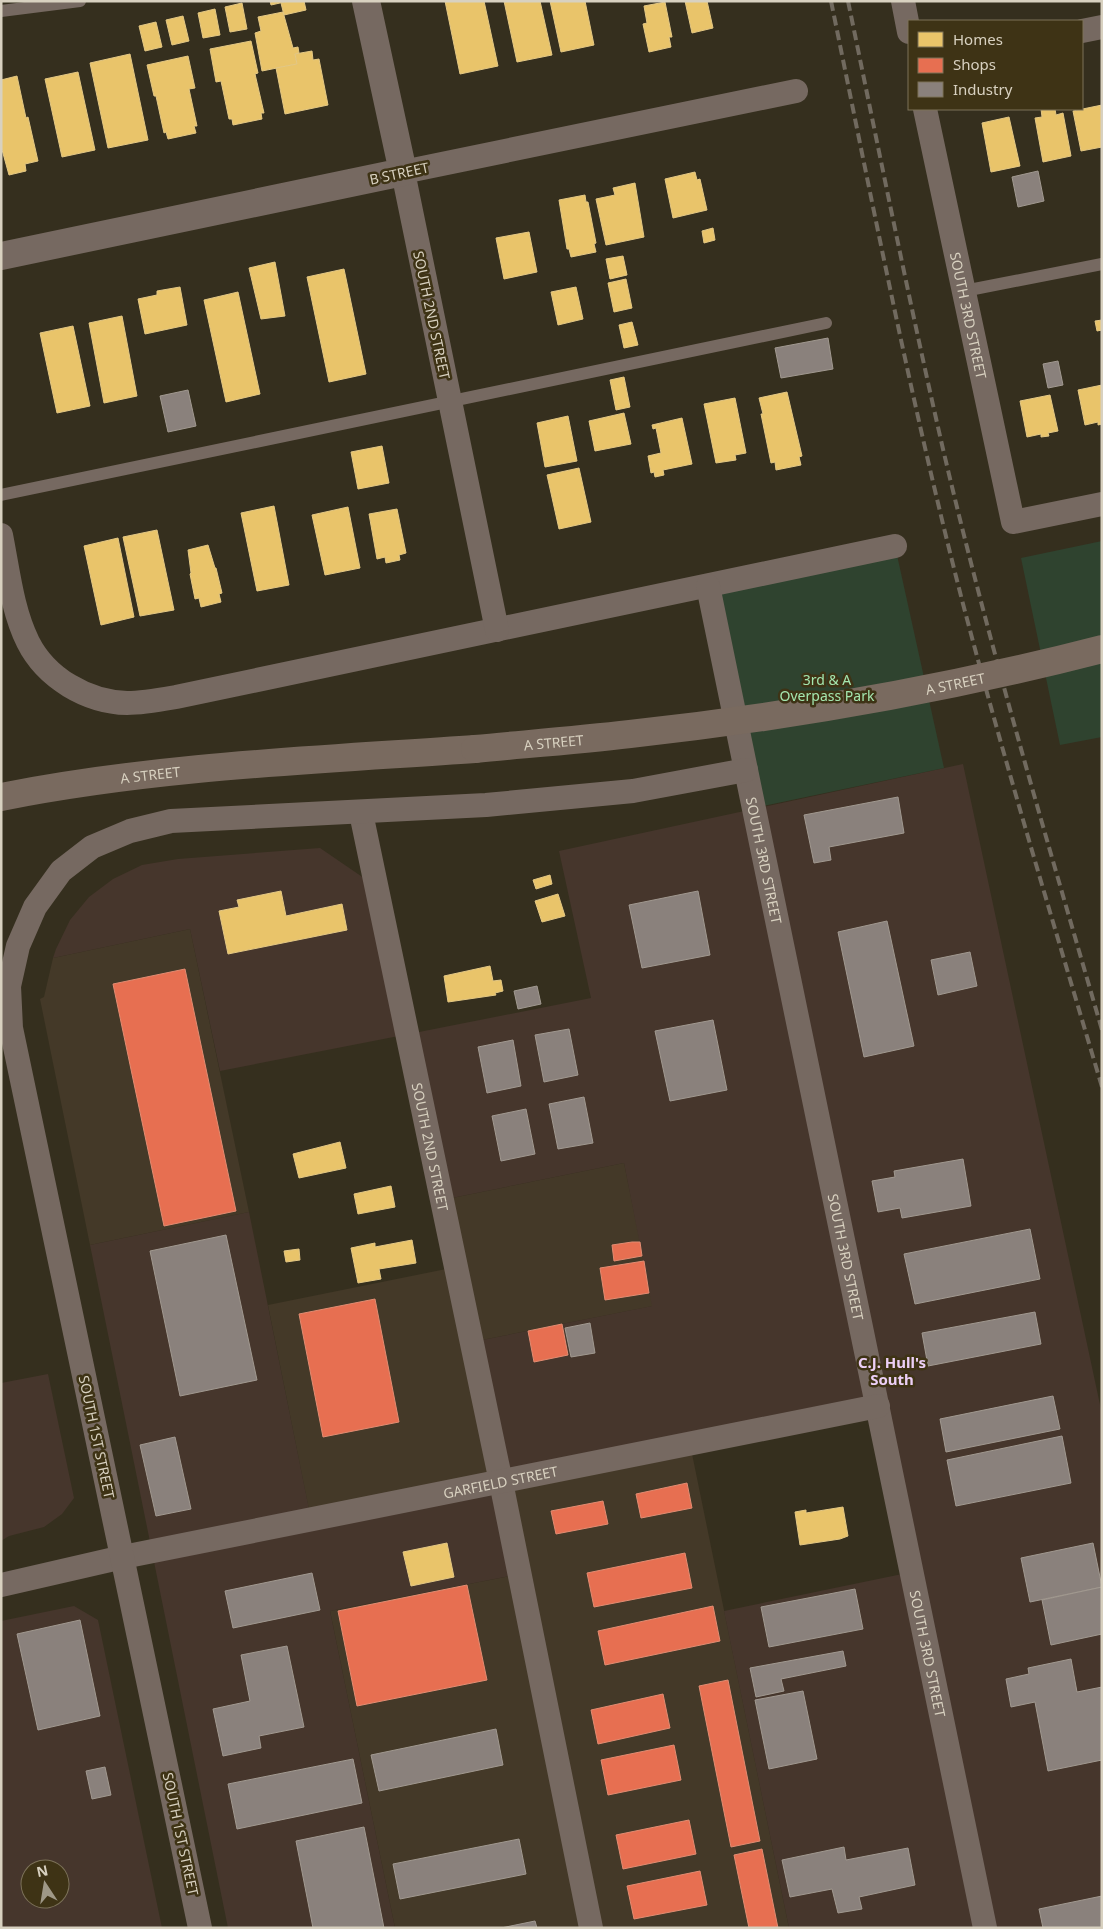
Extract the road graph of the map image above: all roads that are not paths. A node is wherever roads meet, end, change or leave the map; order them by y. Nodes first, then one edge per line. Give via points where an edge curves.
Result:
1 (80, 1) edge
2 (366, 1) edge
3 (903, 1) edge
4 (1, 11) edge
5 (908, 27) edge
6 (1102, 27) edge
7 (1083, 31) edge
8 (796, 91) dead end
9 (925, 110) edge
10 (403, 172) junction
11 (1, 256) edge
12 (1102, 264) edge
13 (964, 292) junction
14 (826, 323) dead end
15 (450, 400) junction
16 (1, 495) edge
17 (1102, 504) edge
18 (1, 535) edge
19 (895, 546) dead end
20 (708, 586) junction
21 (497, 630) junction
22 (1102, 649) edge
23 (746, 770) junction
24 (1, 798) edge
25 (361, 813) junction
26 (878, 1406) junction
27 (502, 1482) junction
28 (123, 1557) junction
29 (1, 1585) edge
30 (200, 1928) edge
31 (591, 1928) edge
32 (985, 1928) edge

1 - 4 lane
2 - 10 street, SOUTH 2ND STREET
3 - 5 street
6 - 7 street
8 - 10 street, B STREET
9 - 13 street, SOUTH 3RD STREET
10 - 11 street, B STREET
10 - 15 street, SOUTH 2ND STREET
12 - 13 lane
13 - 17 street, SOUTH 3RD STREET via 1013,522
14 - 15 lane
15 - 16 lane
15 - 21 street, SOUTH 2ND STREET
18 - 21 street via 28,643 57,677 74,689 108,701 143,703
19 - 20 street
20 - 21 street
20 - 23 street, SOUTH 3RD STREET
22 - 24 main road, A STREET, bridge via 936,687 794,712 631,734 475,749 161,772
23 - 25 street via 633,791
23 - 26 street, SOUTH 3RD STREET
25 - 27 street, SOUTH 2ND STREET
25 - 28 street, SOUTH 1ST STREET via 171,821 130,831 92,847 61,871 35,907 18,946 10,986 11,1028
26 - 27 street, GARFIELD STREET
26 - 32 street, SOUTH 3RD STREET
27 - 28 street, GARFIELD STREET
27 - 31 street, SOUTH 2ND STREET
28 - 29 street, GARFIELD STREET
28 - 30 street, SOUTH 1ST STREET

